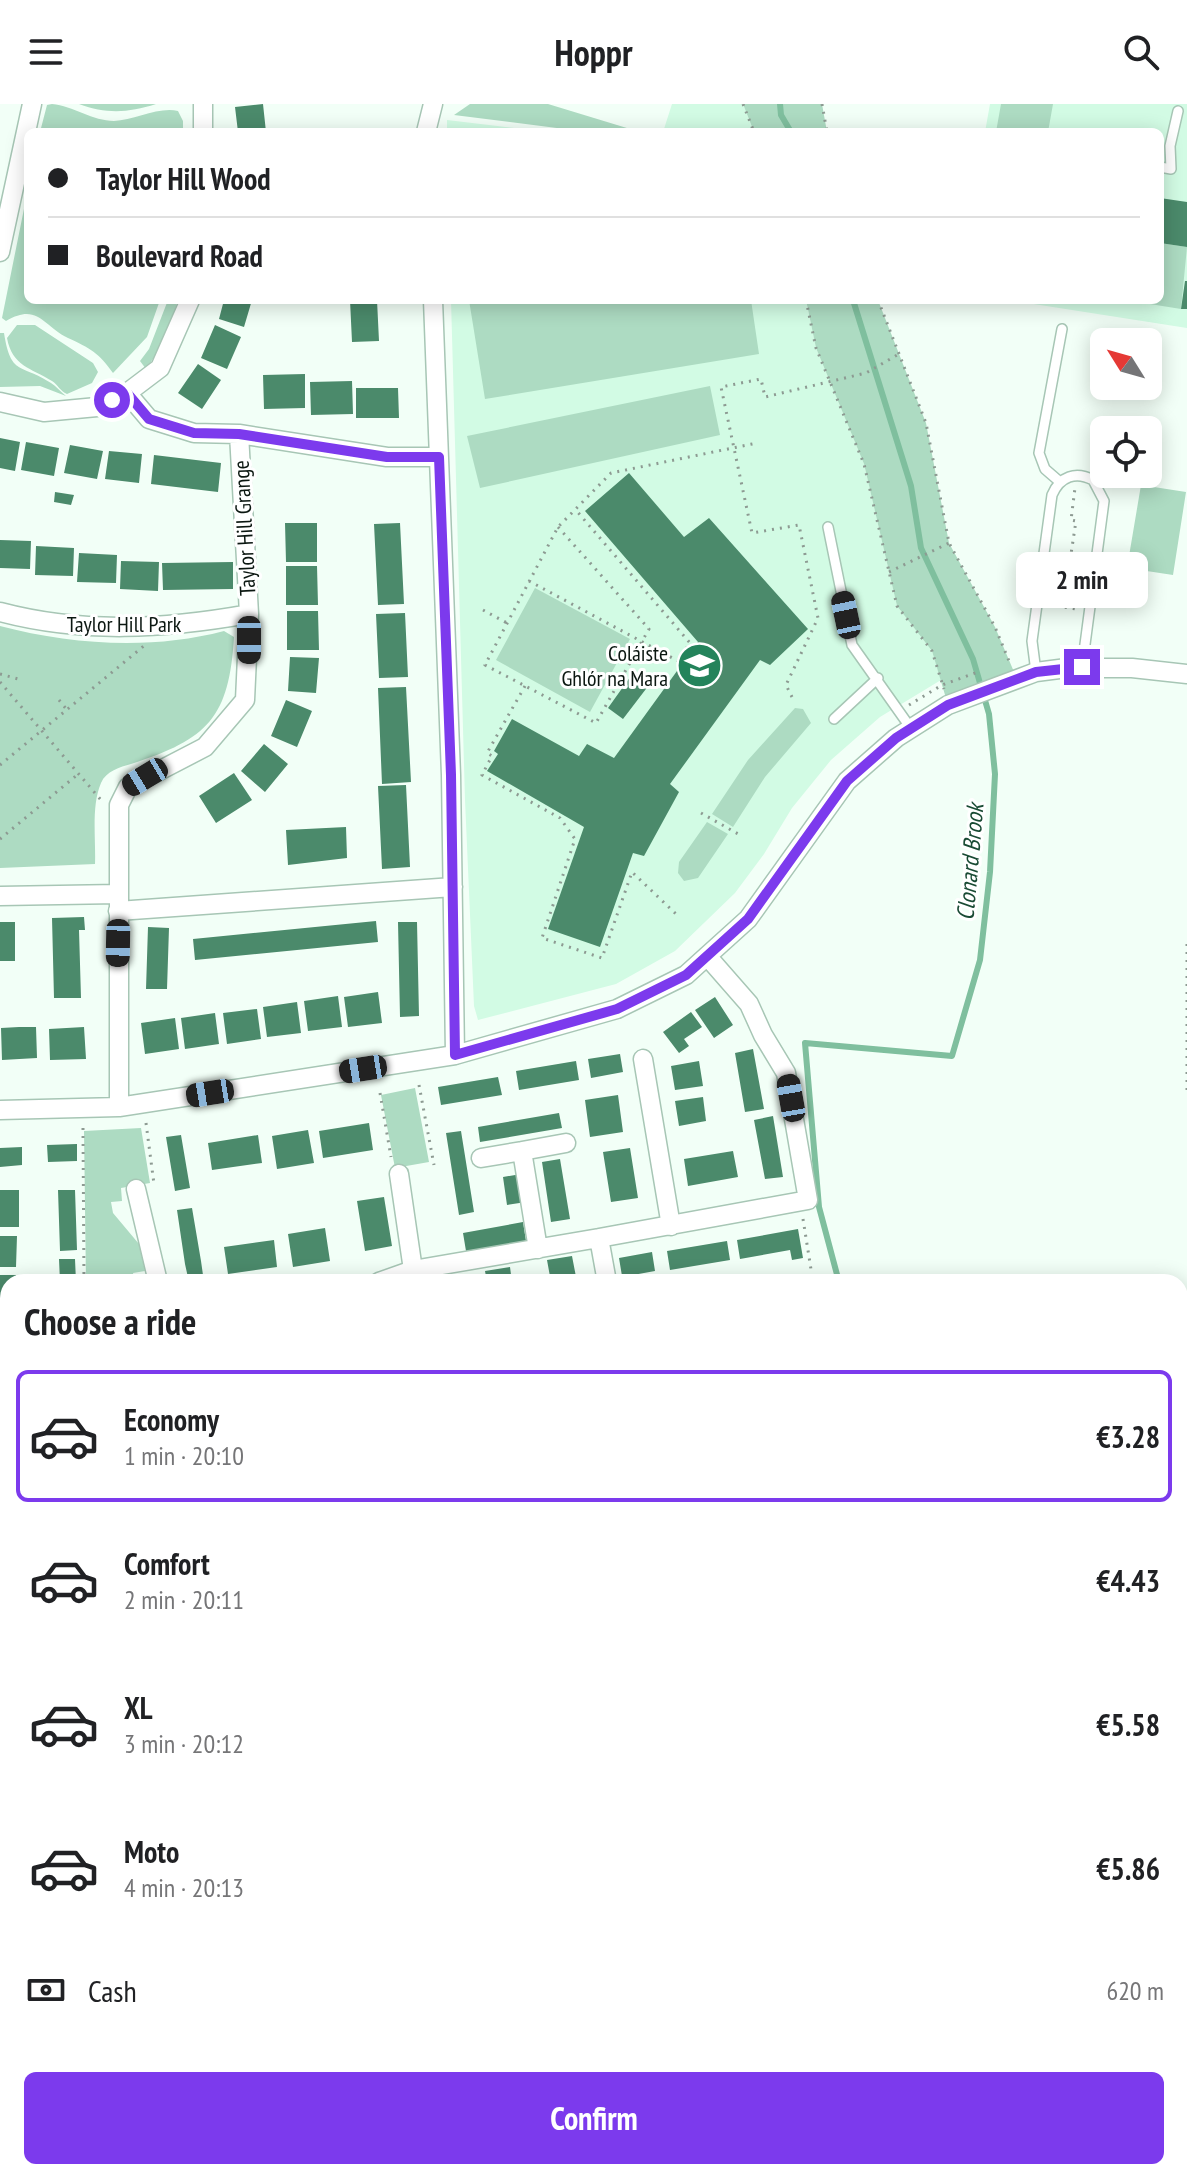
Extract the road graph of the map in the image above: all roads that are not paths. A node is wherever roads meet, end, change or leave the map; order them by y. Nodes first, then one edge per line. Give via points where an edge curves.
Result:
1 (32, 104) edge
2 (203, 104) edge
3 (433, 104) edge
4 (1178, 111) dead end
5 (27, 128) edge
6 (203, 128) edge
7 (427, 128) edge
8 (24, 141) edge
9 (1164, 168) edge
10 (0, 252) edge
11 (188, 304) edge
12 (433, 304) edge
13 (1062, 329) dead end
14 (127, 393) junction
15 (0, 402) edge
16 (239, 434) junction
17 (439, 457) junction
18 (1060, 482) junction
19 (828, 527) dead end
20 (0, 612) edge
21 (249, 614) junction
22 (1082, 667) junction
23 (1036, 672) junction
24 (1187, 674) edge
25 (878, 678) junction
26 (834, 719) dead end
27 (910, 727) junction
28 (453, 887) junction
29 (0, 896) edge
30 (118, 902) junction
31 (707, 956) junction
32 (455, 1055) junction
33 (643, 1059) dead end
34 (119, 1107) junction
35 (0, 1110) edge
36 (566, 1143) dead end
37 (522, 1151) junction
38 (481, 1158) dead end
39 (395, 1167) road end
40 (136, 1189) dead end
41 (671, 1226) junction
42 (599, 1238) junction
43 (538, 1249) junction
44 (413, 1270) junction
45 (157, 1274) edge
46 (402, 1274) edge
47 (606, 1274) edge

1 - 5 street
2 - 6 street
3 - 7 street
4 - 9 lane via 1171,169
8 - 10 street
11 - 14 street via 160,368
12 - 17 street
13 - 18 lane via 1039,453 1045,469
14 - 15 street via 97,407 44,412
14 - 16 street via 149,419 194,433
16 - 17 street via 387,457
16 - 21 street, Taylor Hill Grange
17 - 28 street
18 - 22 lane via 1076,475 1093,480 1104,501
18 - 23 lane via 1052,495 1032,641
19 - 25 lane via 852,645
20 - 21 street, Taylor Hill Park via 87,627 151,629
21 - 30 street, Taylor Hill Grange via 245,700 205,747 128,787 119,805
22 - 23 street
22 - 24 street
23 - 27 street via 955,702
25 - 26 lane
25 - 27 lane
27 - 31 street via 847,781 748,919
28 - 30 street
28 - 32 street
29 - 30 street
30 - 34 street
31 - 32 street via 686,975 617,1009
31 - 41 street via 749,1004 786,1073 808,1200
32 - 34 street
33 - 41 street
34 - 35 street
36 - 37 street
37 - 38 street
37 - 43 street
39 - 44 street
40 - 45 street via 150,1213
41 - 42 street
42 - 43 street
42 - 47 street
43 - 44 street
44 - 46 street

